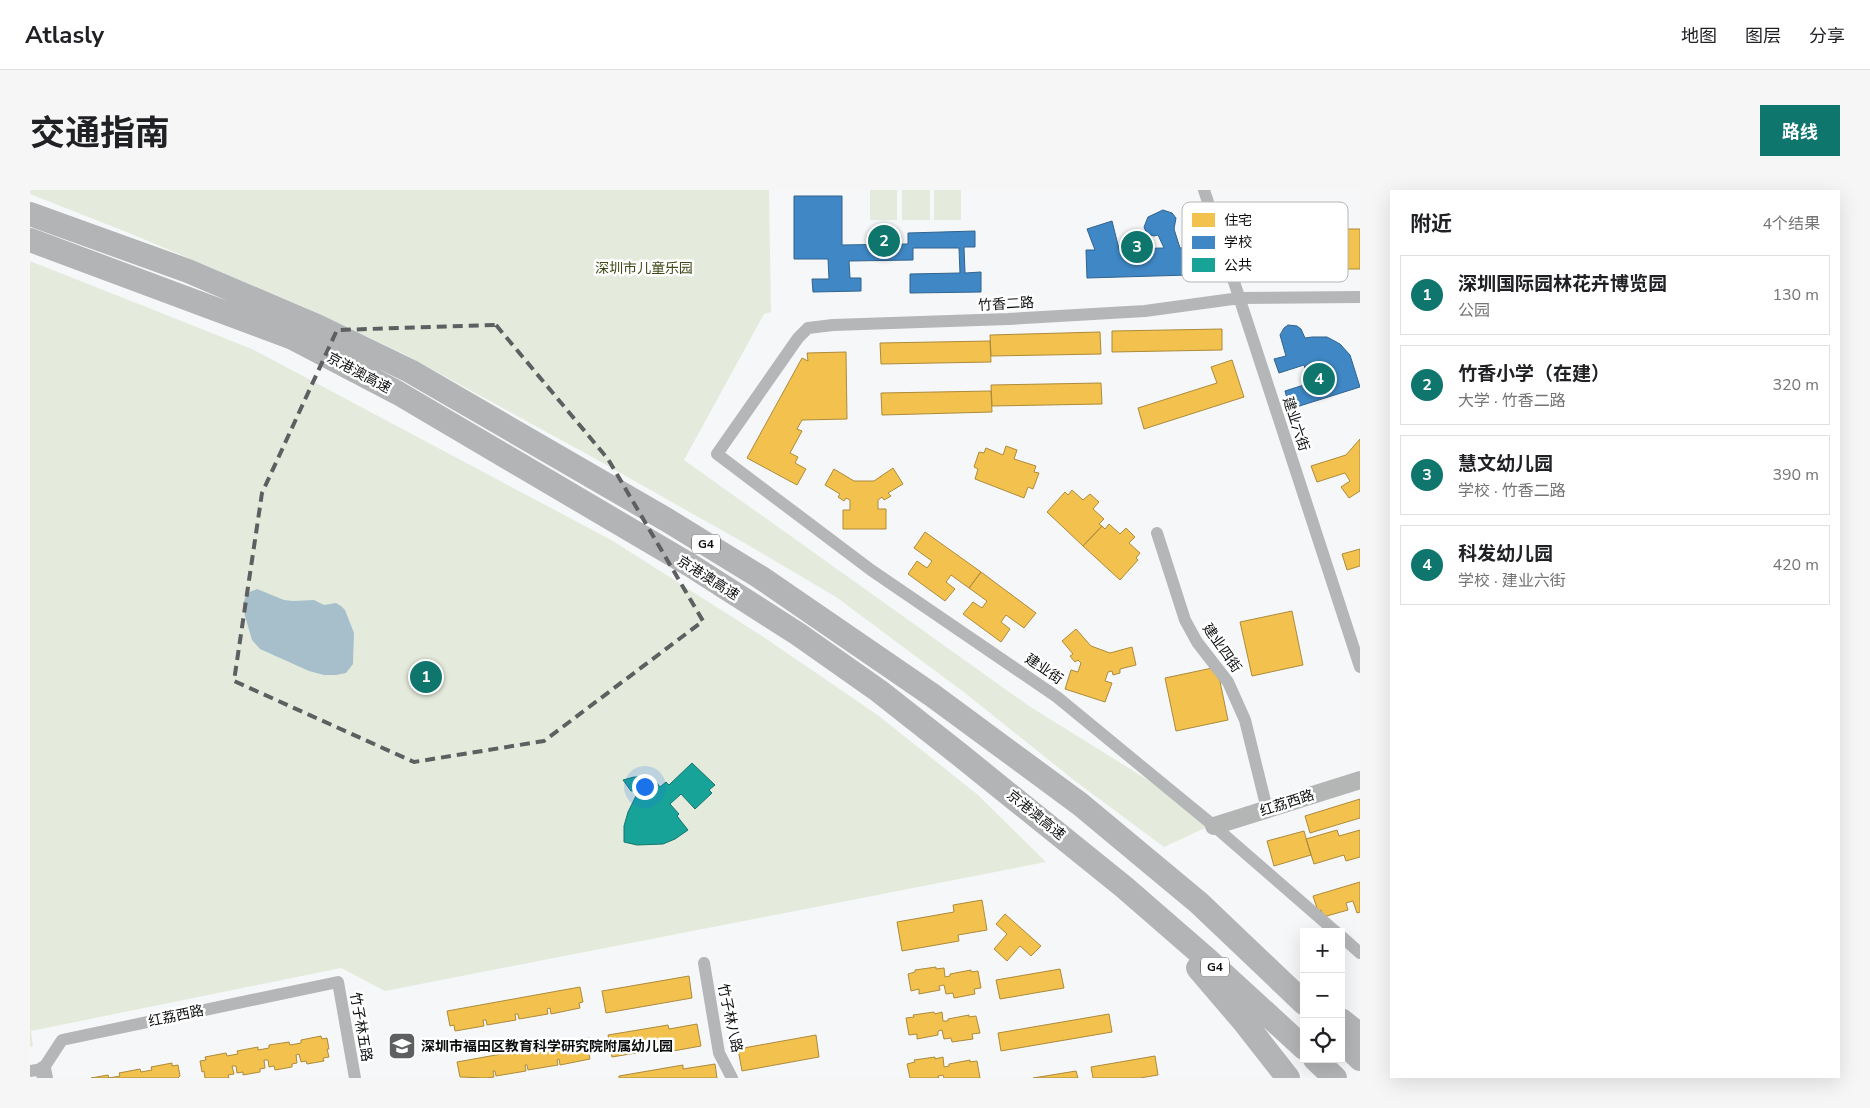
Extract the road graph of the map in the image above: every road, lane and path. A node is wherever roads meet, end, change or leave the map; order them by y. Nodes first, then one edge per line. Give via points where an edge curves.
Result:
1 (1204, 190) edge
2 (1208, 202) edge
3 (30, 214) edge
4 (30, 240) edge
5 (1235, 282) edge
6 (1360, 297) edge
7 (1240, 298) junction
8 (717, 454) joint
9 (1157, 533) dead end
10 (1360, 666) edge
11 (1360, 780) edge
12 (1267, 809) junction
13 (1214, 826) junction
14 (1124, 888) junction
15 (1198, 902) junction
16 (1331, 928) edge
17 (1345, 939) edge
18 (1360, 952) edge
19 (704, 963) dead end
20 (338, 982) joint
21 (1300, 986) edge
22 (1300, 1000) edge
23 (1345, 1023) edge
24 (1360, 1035) edge
25 (1300, 1044) edge
26 (1345, 1044) edge
27 (1360, 1059) edge
28 (1319, 1063) edge
29 (40, 1073) edge
30 (355, 1078) edge
31 (732, 1078) edge
32 (1288, 1078) edge
33 (1335, 1078) edge

1 - 2 street, 建业六街
3 - 15 highway, 京港澳高速 / G4 via 188,271 317,326 410,371 667,520 760,577 932,695 1080,804
4 - 14 highway, 京港澳高速 / G4 via 293,338 398,394 673,555 798,634 879,691
5 - 7 street, 建业六街
6 - 7 street, 竹香二路
7 - 8 street, 竹香二路 via 1145,310 808,328
7 - 10 street, 建业六街
8 - 13 street, 建业街 via 871,570 1057,696
9 - 12 street, 建业四街 via 1185,620 1197,642 1228,682 1245,720
11 - 12 main road, 红荔西路
12 - 13 main road, 红荔西路
13 - 16 street, 建业街
14 - 25 highway, 京港澳高速 / G4
14 - 32 highway via 1245,1023
15 - 21 highway
15 - 22 highway, 京港澳高速 / G4
17 - 18 street
19 - 31 street, 竹子林八路 via 719,1053
20 - 29 street, 红荔西路 via 62,1040
20 - 30 street, 竹子林五路
23 - 24 highway
26 - 27 highway
28 - 33 highway

